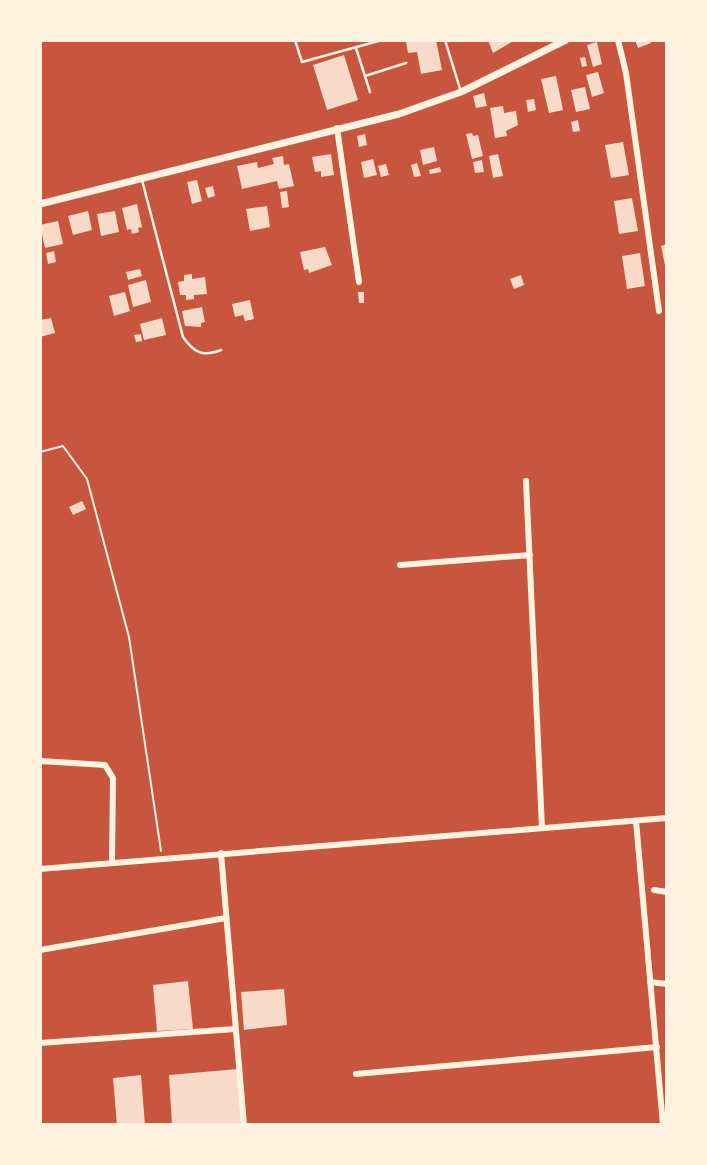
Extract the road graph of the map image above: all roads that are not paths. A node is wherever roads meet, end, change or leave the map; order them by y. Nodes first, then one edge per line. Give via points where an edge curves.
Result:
1 (295, 40) edge
2 (382, 40) edge
3 (445, 40) edge
4 (566, 40) edge
5 (618, 40) edge
6 (356, 48) junction
7 (405, 63) dead end
8 (365, 76) junction
9 (370, 92) dead end
10 (461, 92) junction
11 (337, 128) junction
12 (141, 177) junction
13 (40, 204) edge
14 (359, 282) dead end
15 (659, 311) dead end
16 (221, 350) dead end
17 (526, 481) dead end
18 (530, 555) junction
19 (400, 565) dead end
20 (40, 761) edge
21 (667, 818) edge
22 (636, 821) junction
23 (542, 828) junction
24 (221, 853) junction
25 (113, 863) junction
26 (40, 869) edge
27 (654, 890) dead end
28 (667, 892) edge
29 (226, 918) junction
30 (40, 950) edge
31 (650, 982) junction
32 (667, 984) edge
33 (235, 1029) junction
34 (40, 1043) edge
35 (657, 1047) junction
36 (356, 1074) dead end
37 (244, 1125) edge
38 (663, 1125) edge

1 - 6 lane via 303,62
2 - 6 lane
3 - 10 lane
4 - 10 street
5 - 15 street
6 - 8 lane
7 - 8 lane
8 - 9 lane
10 - 11 street via 399,114
11 - 12 street
11 - 14 street
12 - 13 street
12 - 16 lane via 183,337 193,351
17 - 18 street
18 - 19 street
18 - 23 street
20 - 25 street via 105,765 113,778
21 - 22 street
22 - 23 street
22 - 31 street
23 - 24 street
24 - 25 street
24 - 29 street
25 - 26 street
27 - 28 street
29 - 30 street
29 - 33 street
31 - 32 street
31 - 35 street
33 - 34 street
33 - 37 street
35 - 36 street
35 - 38 street

